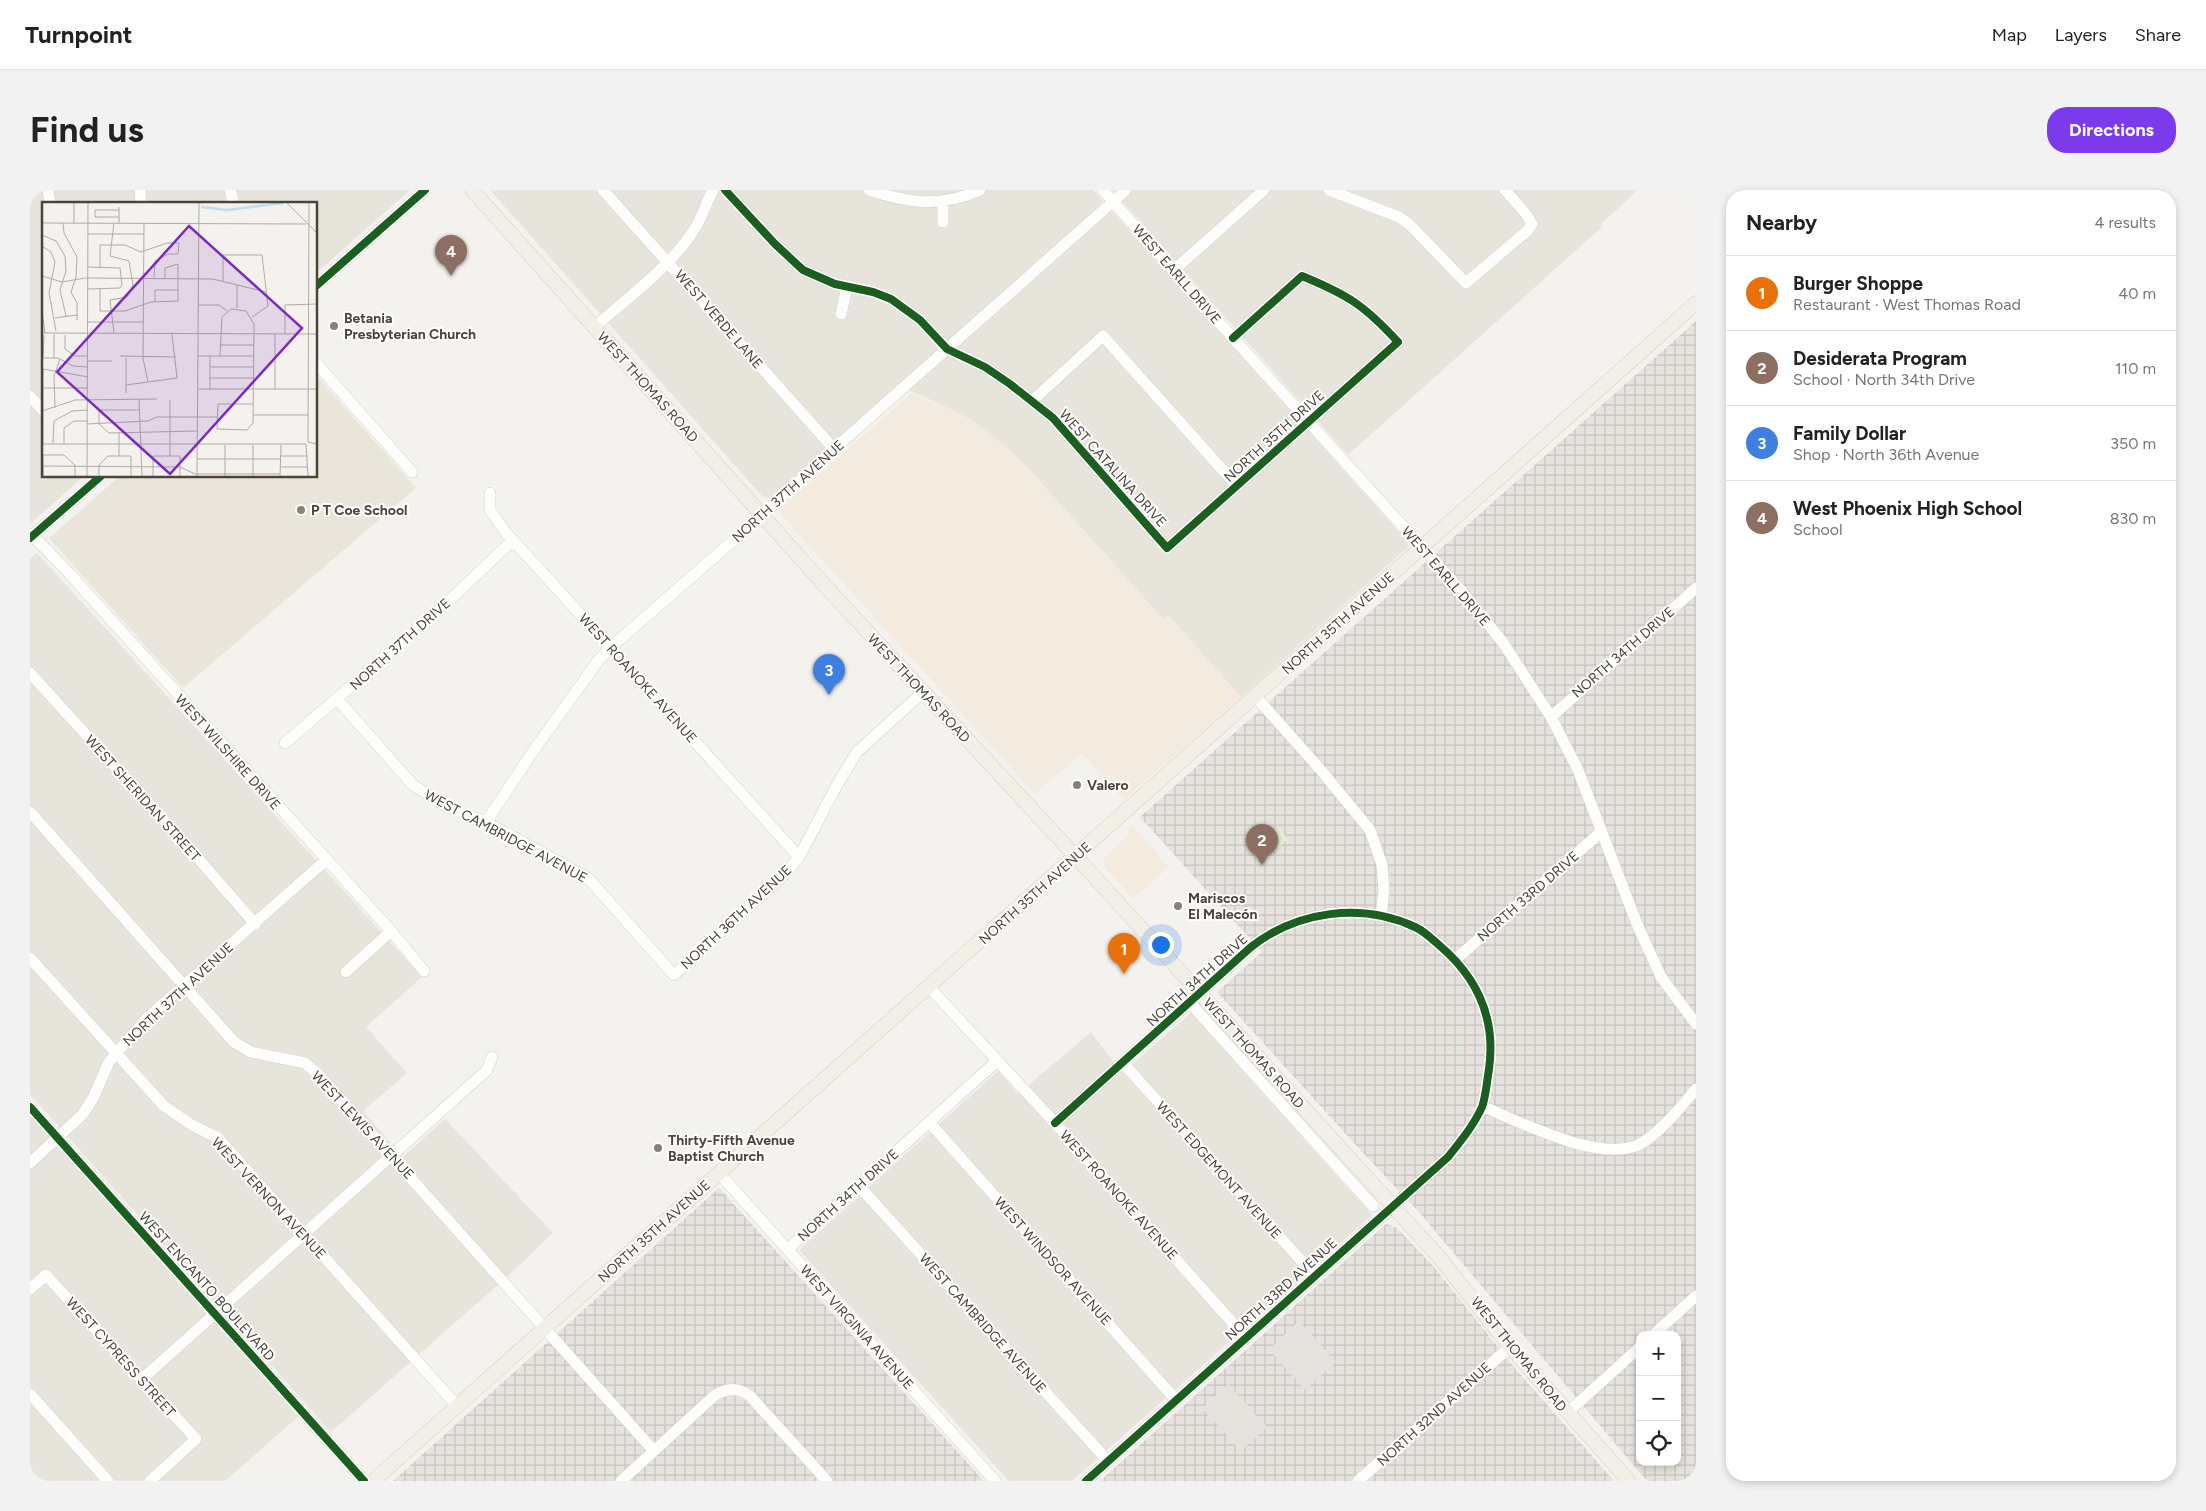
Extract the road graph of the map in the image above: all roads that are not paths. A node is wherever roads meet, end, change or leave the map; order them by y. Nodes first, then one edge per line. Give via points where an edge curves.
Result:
1 (425, 190) edge
2 (472, 190) edge
3 (603, 190) edge
4 (713, 190) edge
5 (725, 190) edge
6 (869, 190) edge
7 (980, 190) edge
8 (1103, 190) edge
9 (1126, 190) edge
10 (1264, 190) edge
11 (1328, 190) edge
12 (1504, 190) edge
13 (1113, 201) junction
14 (943, 202) junction
15 (943, 222) dead end
16 (668, 261) junction
17 (1174, 270) junction
18 (318, 284) edge
19 (847, 287) junction
20 (1696, 303) edge
21 (841, 314) dead end
22 (594, 328) junction
23 (1233, 338) junction
24 (948, 349) junction
25 (318, 365) edge
26 (30, 396) edge
27 (1032, 401) junction
28 (42, 410) edge
29 (1309, 421) junction
30 (834, 449) junction
31 (412, 472) dead end
32 (99, 478) edge
33 (1237, 486) junction
34 (490, 493) dead end
35 (762, 516) junction
36 (31, 536) edge
37 (512, 541) junction
38 (1167, 548) joint
39 (1422, 548) junction
40 (1696, 588) edge
41 (610, 648) junction
42 (30, 673) edge
43 (923, 692) junction
44 (1255, 696) junction
45 (338, 699) junction
46 (1550, 717) junction
47 (285, 743) dead end
48 (30, 812) edge
49 (486, 822) junction
50 (1601, 832) junction
51 (799, 857) junction
52 (1075, 857) junction
53 (326, 860) junction
54 (1381, 916) junction
55 (255, 924) junction
56 (391, 931) junction
57 (30, 958) edge
58 (1456, 959) junction
59 (424, 971) dead end
60 (346, 972) dead end
61 (674, 975) joint
62 (184, 986) junction
63 (929, 987) junction
64 (1196, 998) junction
65 (1696, 1024) edge
66 (116, 1052) junction
67 (492, 1057) dead end
68 (997, 1061) junction
69 (1123, 1063) junction
70 (1696, 1089) edge
71 (1482, 1106) junction
72 (30, 1107) edge
73 (929, 1122) junction
74 (1055, 1123) junction
75 (58, 1139) junction
76 (392, 1155) junction
77 (30, 1164) edge
78 (719, 1173) junction
79 (1370, 1181) junction
80 (859, 1186) junction
81 (1359, 1191) junction
82 (1373, 1206) dead end
83 (1393, 1206) junction
84 (303, 1234) junction
85 (788, 1249) junction
86 (1315, 1276) junction
87 (30, 1289) edge
88 (1696, 1296) edge
89 (216, 1313) junction
90 (546, 1329) junction
91 (1657, 1331) edge
92 (1246, 1338) junction
93 (1510, 1347) junction
94 (1636, 1351) edge
95 (141, 1380) junction
96 (30, 1394) edge
97 (1176, 1400) junction
98 (458, 1407) junction
99 (1567, 1413) junction
100 (654, 1451) junction
101 (1108, 1461) junction
102 (108, 1481) edge
103 (150, 1481) edge
104 (364, 1481) edge
105 (373, 1481) edge
106 (621, 1481) edge
107 (827, 1481) edge
108 (995, 1481) edge
109 (1086, 1481) edge
110 (1358, 1481) edge
111 (1629, 1481) edge

1 - 18 street
2 - 22 main road, WEST THOMAS ROAD
3 - 16 street, WEST VERDE LANE
4 - 16 street via 697,225
5 - 19 street, WEST CATALINA DRIVE via 803,270
6 - 14 street via 901,200
7 - 14 street
8 - 13 street, WEST EARLL DRIVE
9 - 13 street, NORTH 37TH AVENUE
10 - 17 street
11 - 12 street via 1409,224 1466,283 1532,224
13 - 17 street, WEST EARLL DRIVE
13 - 24 street, NORTH 37TH AVENUE
14 - 15 street
16 - 22 street
16 - 30 street, WEST VERDE LANE
17 - 23 street, WEST EARLL DRIVE
19 - 21 street
19 - 24 street, WEST CATALINA DRIVE via 891,299 920,320
20 - 39 main road, NORTH 35TH AVENUE
22 - 35 main road, WEST THOMAS ROAD
23 - 29 street, WEST EARLL DRIVE
23 - 29 street, NORTH 35TH DRIVE via 1302,276 1338,290 1363,306 1398,342
24 - 27 street, WEST CATALINA DRIVE via 985,368
24 - 30 street, NORTH 37TH AVENUE
25 - 31 street
26 - 28 street
27 - 33 street via 1103,336
27 - 38 street, WEST CATALINA DRIVE via 1053,418
29 - 33 street, NORTH 35TH DRIVE
29 - 39 street, WEST EARLL DRIVE
30 - 35 street, NORTH 37TH AVENUE
32 - 36 street
33 - 38 street, NORTH 35TH DRIVE
34 - 37 street, WEST ROANOKE AVENUE via 490,510
35 - 41 street, NORTH 37TH AVENUE
35 - 43 main road, WEST THOMAS ROAD
36 - 53 street, WEST WILSHIRE DRIVE via 69,573
37 - 41 street, WEST ROANOKE AVENUE
37 - 45 street, NORTH 37TH DRIVE
39 - 44 main road, NORTH 35TH AVENUE
39 - 46 street, WEST EARLL DRIVE via 1504,644
40 - 46 street, NORTH 34TH DRIVE
41 - 49 street, NORTH 37TH AVENUE via 539,743
41 - 51 street, WEST ROANOKE AVENUE
42 - 55 street, WEST SHERIDAN STREET
43 - 51 street, NORTH 36TH AVENUE via 858,752
43 - 52 main road, WEST THOMAS ROAD
44 - 52 main road, NORTH 35TH AVENUE
44 - 54 street via 1370,830 1382,866
45 - 47 street, NORTH 37TH DRIVE
45 - 49 street, WEST CAMBRIDGE AVENUE via 413,785 447,807
46 - 50 street, WEST EARLL DRIVE via 1578,770
48 - 62 street, WEST LEWIS AVENUE
49 - 61 street, WEST CAMBRIDGE AVENUE via 588,878
50 - 58 street, NORTH 33RD DRIVE
50 - 65 street, WEST EARLL DRIVE via 1661,978
51 - 61 street, NORTH 36TH AVENUE via 785,874
52 - 63 main road, NORTH 35TH AVENUE
52 - 64 main road, WEST THOMAS ROAD
53 - 55 street, NORTH 37TH AVENUE
53 - 56 street, WEST WILSHIRE DRIVE
54 - 58 street via 1416,927
54 - 64 street, NORTH 34TH DRIVE via 1355,912 1310,917 1276,930 1251,947
55 - 62 street, NORTH 37TH AVENUE
56 - 59 street, WEST WILSHIRE DRIVE
56 - 60 street
57 - 66 street, WEST VERNON AVENUE
58 - 71 street via 1472,982 1491,1032
62 - 66 street, NORTH 37TH AVENUE via 148,1017
62 - 76 street, WEST LEWIS AVENUE via 234,1042 251,1052 305,1063
63 - 68 street, WEST ROANOKE AVENUE
63 - 78 main road, NORTH 35TH AVENUE
64 - 69 street, NORTH 34TH DRIVE
64 - 79 main road, WEST THOMAS ROAD
64 - 81 street, WEST THOMAS ROAD
66 - 75 street, NORTH 37TH AVENUE via 88,1106
66 - 84 street, WEST VERNON AVENUE via 164,1106 218,1138
67 - 76 street via 487,1070
68 - 73 street, NORTH 34TH DRIVE
68 - 74 street, WEST ROANOKE AVENUE
69 - 74 street, NORTH 34TH DRIVE
69 - 86 street, WEST EDGEMONT AVENUE
70 - 71 street via 1678,1111 1644,1142 1614,1151 1589,1148
71 - 83 street, NORTH 33RD AVENUE via 1448,1157
72 - 75 street, WEST ENCANTO BOULEVARD
73 - 80 street, NORTH 34TH DRIVE
73 - 97 street, WEST WINDSOR AVENUE
74 - 92 street, WEST ROANOKE AVENUE
75 - 77 street, NORTH 37TH AVENUE
75 - 89 street, WEST ENCANTO BOULEVARD
76 - 84 street
76 - 90 street, WEST LEWIS AVENUE
78 - 85 street, WEST VIRGINIA AVENUE
78 - 90 main road, NORTH 35TH AVENUE
79 - 81 street
79 - 83 main road, WEST THOMAS ROAD
80 - 85 street, NORTH 34TH DRIVE
80 - 101 street, WEST CAMBRIDGE AVENUE
81 - 82 street, WEST THOMAS ROAD
83 - 86 street, NORTH 33RD AVENUE
83 - 93 main road, WEST THOMAS ROAD via 1454,1274
84 - 89 street
84 - 98 street, WEST VERNON AVENUE
85 - 108 street, WEST VIRGINIA AVENUE
86 - 92 street, NORTH 33RD AVENUE
87 - 95 street, WEST CYPRESS STREET via 46,1275
88 - 91 street
89 - 95 street
89 - 104 street, WEST ENCANTO BOULEVARD
90 - 98 main road, NORTH 35TH AVENUE
90 - 100 street, WEST LEWIS AVENUE
92 - 97 street, NORTH 33RD AVENUE
93 - 99 main road, WEST THOMAS ROAD
93 - 110 street, NORTH 32ND AVENUE
94 - 99 street
95 - 103 street, WEST CYPRESS STREET via 196,1440
96 - 102 street
97 - 101 street, NORTH 33RD AVENUE
98 - 105 main road, NORTH 35TH AVENUE
99 - 111 main road, WEST THOMAS ROAD
100 - 106 street
100 - 107 street via 714,1396 732,1389 741,1390
101 - 109 street, NORTH 33RD AVENUE

